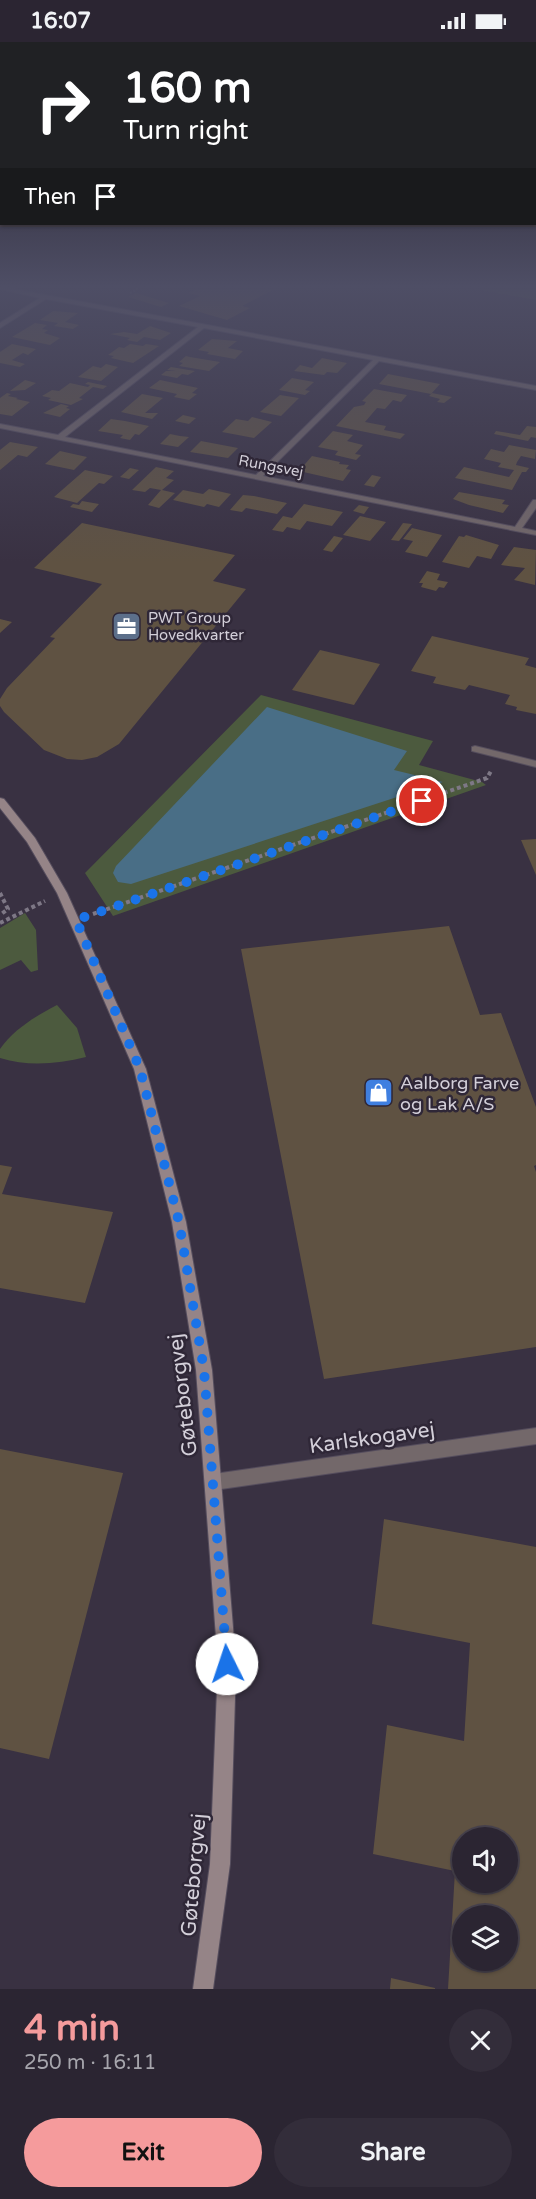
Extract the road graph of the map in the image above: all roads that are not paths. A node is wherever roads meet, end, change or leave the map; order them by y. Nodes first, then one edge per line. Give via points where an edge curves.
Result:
1 (134, 380) edge
2 (356, 380) edge
3 (491, 380) edge
4 (536, 388) edge
5 (0, 426) edge
6 (59, 438) junction
7 (257, 478) junction
8 (536, 502) edge
9 (517, 530) junction
10 (536, 533) edge
11 (475, 749) dead end
12 (536, 764) edge
13 (0, 801) edge
14 (536, 1436) edge
15 (214, 1482) junction
16 (203, 1989) edge

1 - 6 street
2 - 7 street
3 - 4 street
5 - 6 street, Rungsvej
6 - 7 street, Rungsvej
7 - 9 street, Rungsvej
8 - 9 street
9 - 10 street, Rungsvej
11 - 12 street
13 - 15 street, Gøteborgvej via 31,840 62,892 140,1069 179,1222 204,1370
14 - 15 street, Karlskogavej
15 - 16 street, Gøteborgvej via 227,1664 220,1864

